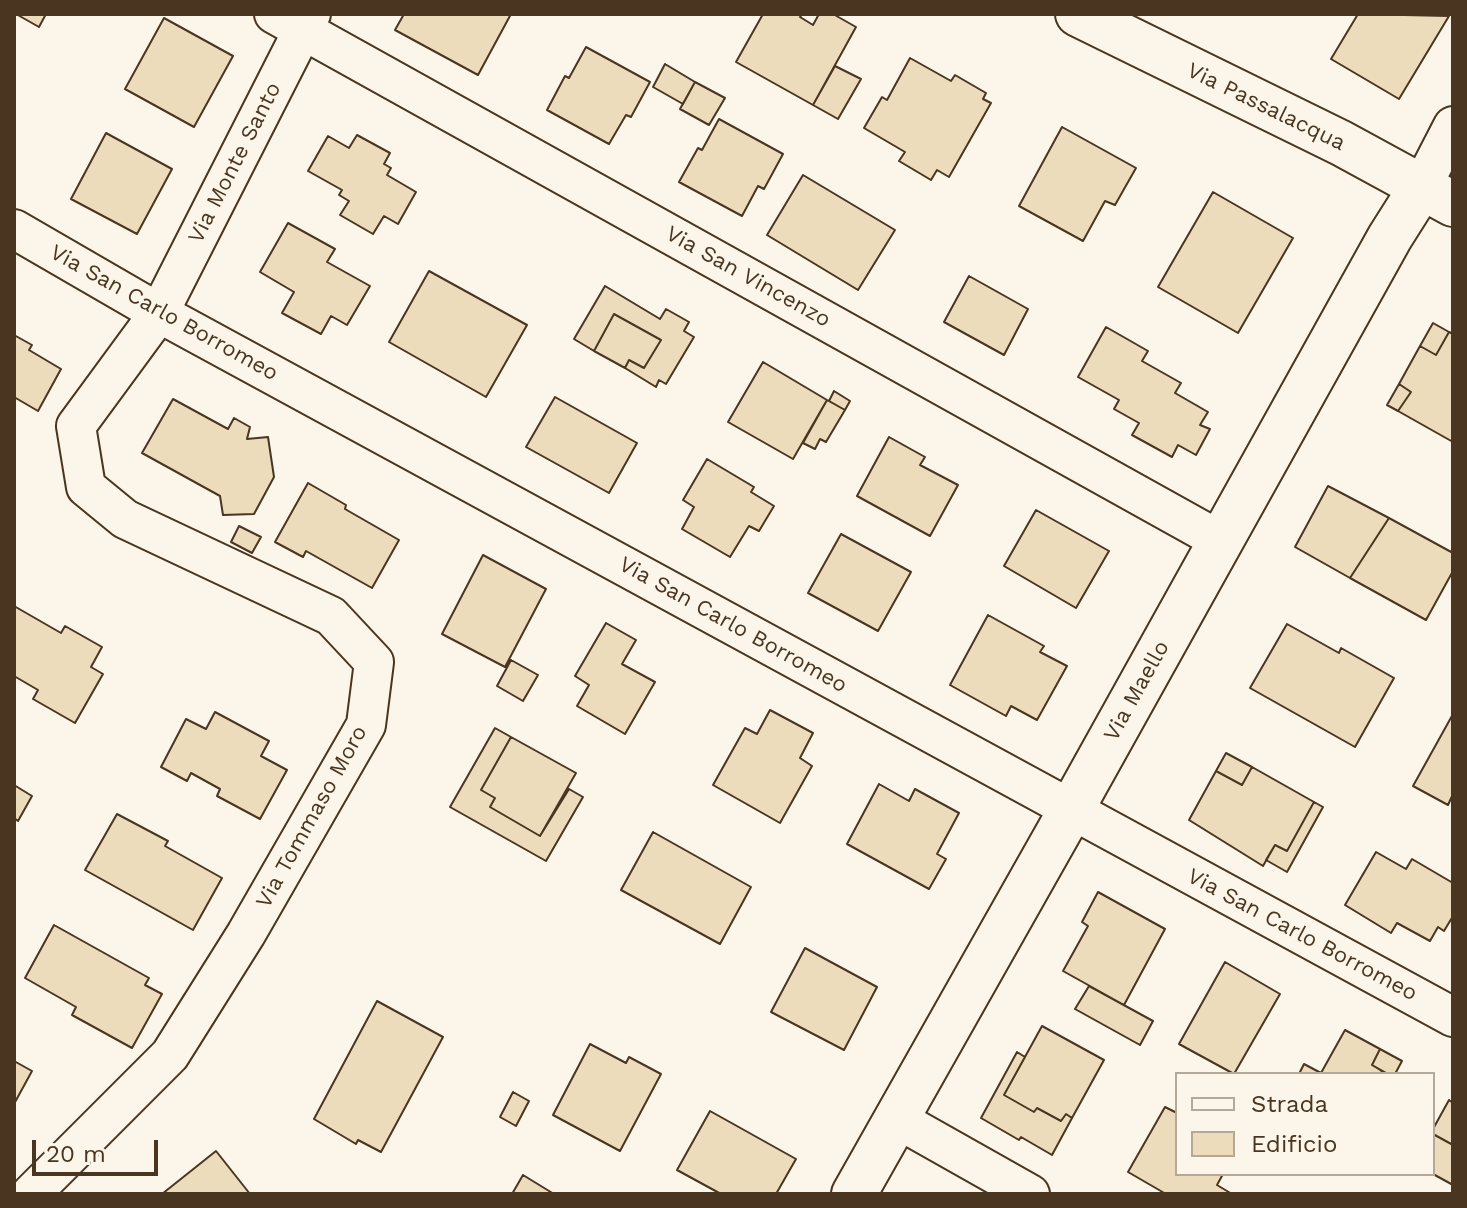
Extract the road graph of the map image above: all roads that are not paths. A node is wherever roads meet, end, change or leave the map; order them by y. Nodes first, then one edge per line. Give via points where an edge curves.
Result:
1 (1078, 14) edge
2 (296, 19) edge
3 (1453, 126) edge
4 (1437, 196) edge
5 (14, 229) edge
6 (159, 313) junction
7 (1221, 541) junction
8 (1071, 810) junction
9 (1453, 1017) edge
10 (897, 1119) junction
11 (31, 1194) edge
12 (854, 1194) edge
13 (1030, 1194) edge

1 - 4 street, Via Passalacqua
2 - 6 street, Via Monte Santo
2 - 7 street, Via San Vincenzo
3 - 4 street
4 - 7 street, Via Maello via 1390,237
5 - 6 street, Via San Carlo Borromeo
6 - 8 street, Via San Carlo Borromeo
6 - 11 street, Via Tommaso Moro via 76,426 86,487 125,519 331,616 374,662 366,725 170,1055
7 - 8 street, Via Maello
8 - 9 street, Via San Carlo Borromeo
8 - 10 street, Via Maello
10 - 12 street, Via Maello
10 - 13 street

